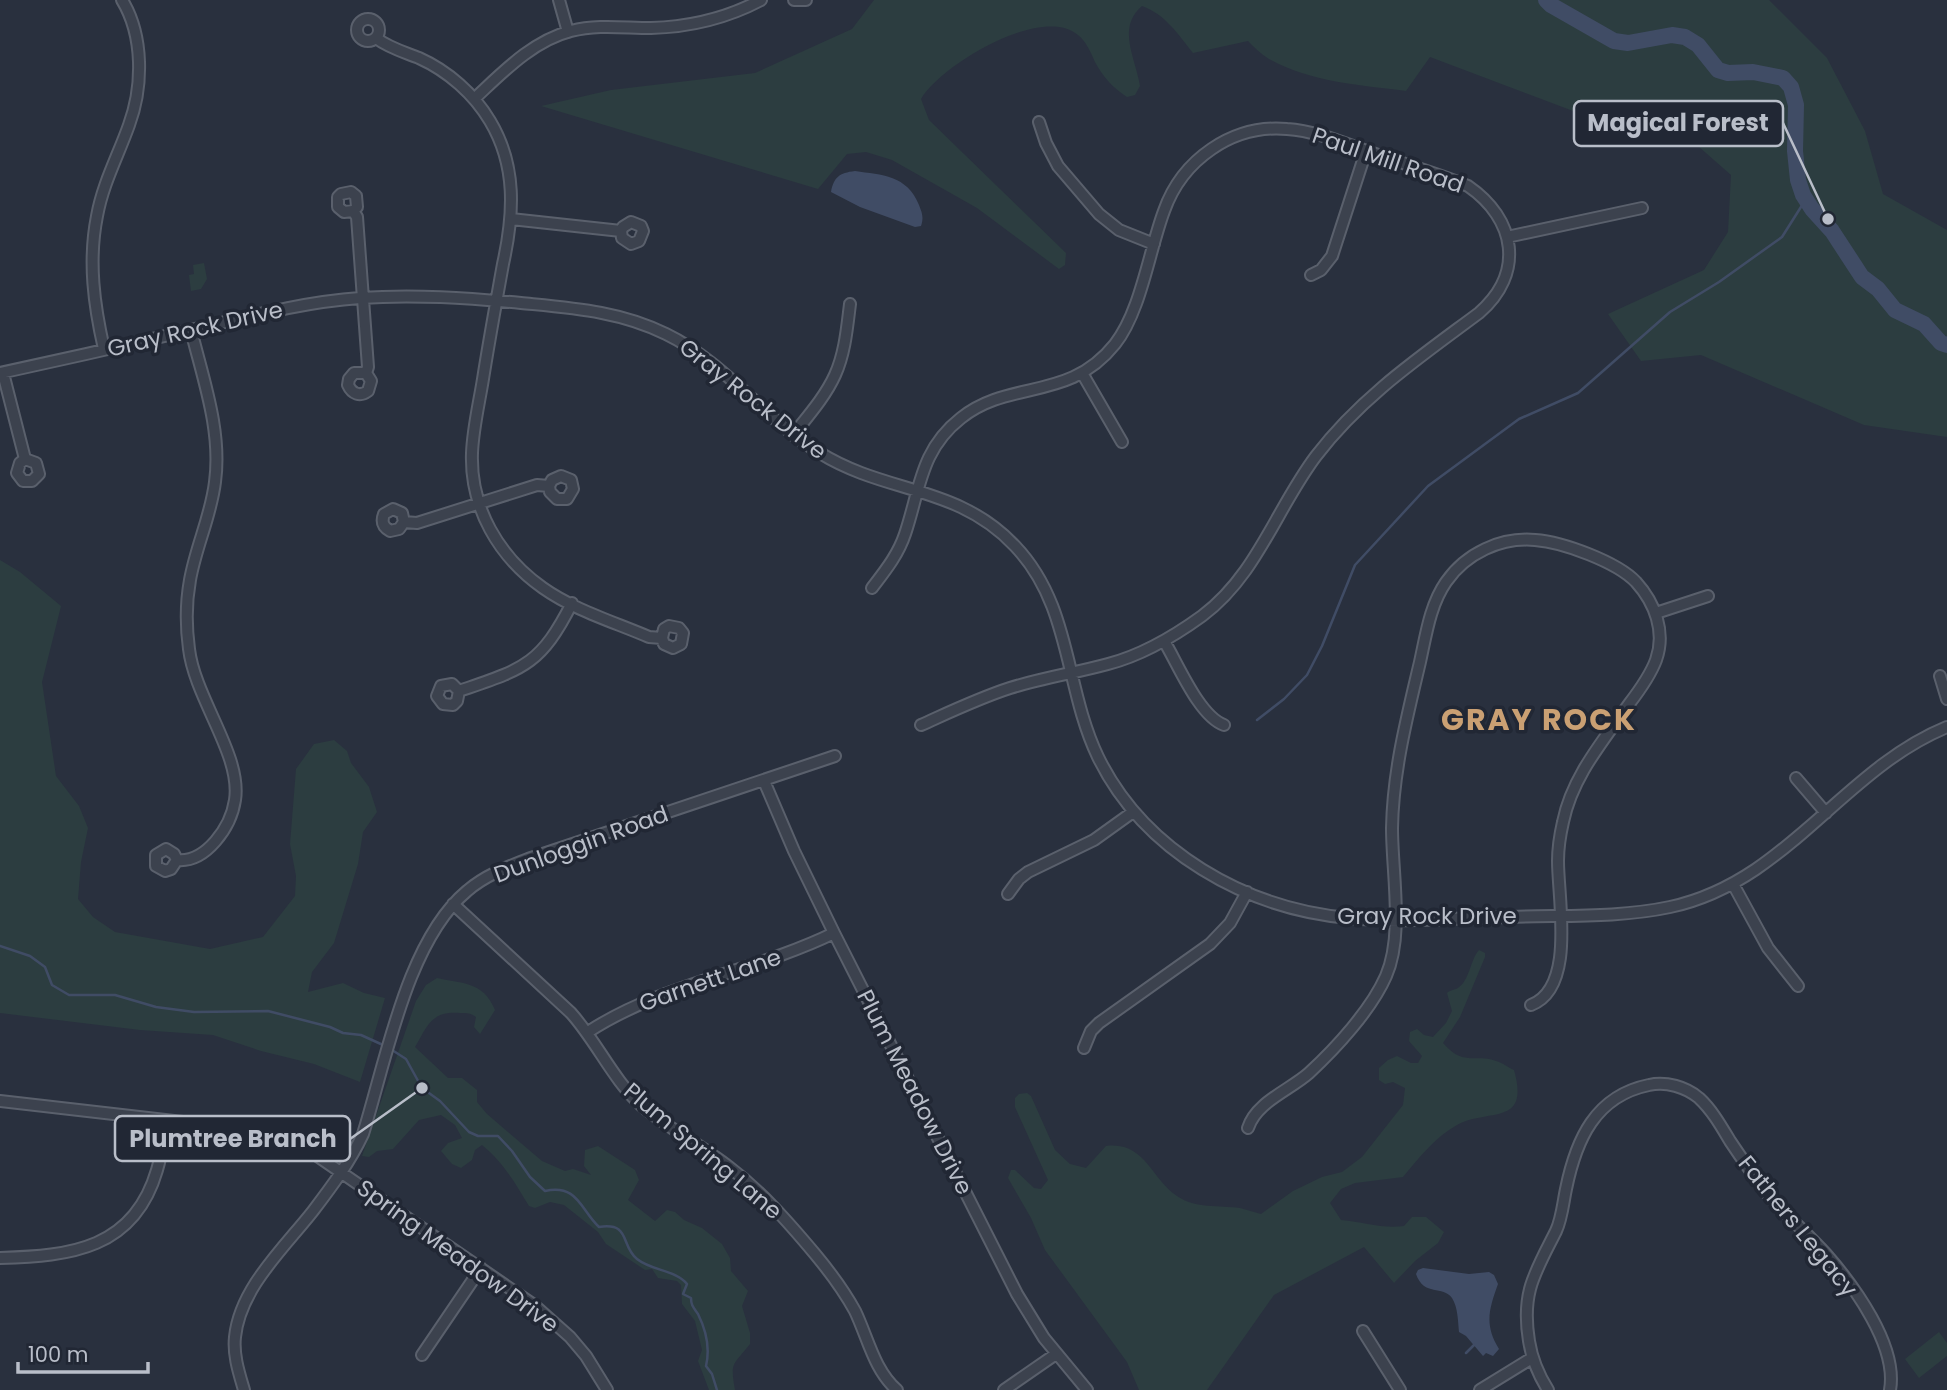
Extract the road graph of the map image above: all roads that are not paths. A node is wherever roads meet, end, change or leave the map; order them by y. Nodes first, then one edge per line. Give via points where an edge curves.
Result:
1 (122, 0) edge
2 (559, 0) edge
3 (761, 0) edge
4 (794, 0) edge
5 (806, 0) edge
6 (568, 32) junction
7 (376, 38) dead end
8 (474, 99) junction
9 (1039, 122) dead end
10 (1366, 151) junction
11 (1642, 208) dead end
12 (353, 211) dead end
13 (511, 219) junction
14 (621, 232) dead end
15 (1507, 237) junction
16 (1154, 244) junction
17 (1311, 275) dead end
18 (365, 297) junction
19 (496, 301) junction
20 (850, 304) dead end
21 (191, 330) junction
22 (104, 349) junction
23 (1, 373) edge
24 (366, 373) dead end
25 (1082, 373) junction
26 (793, 435) junction
27 (1122, 442) dead end
28 (25, 459) dead end
29 (549, 486) dead end
30 (916, 489) junction
31 (480, 504) junction
32 (404, 522) dead end
33 (872, 589) dead end
34 (1708, 596) dead end
35 (572, 603) junction
36 (1656, 613) junction
37 (662, 638) dead end
38 (1164, 641) junction
39 (1072, 673) junction
40 (1940, 676) dead end
41 (459, 691) dead end
42 (1947, 699) edge
43 (921, 725) dead end
44 (1224, 725) dead end
45 (1947, 727) edge
46 (835, 756) dead end
47 (1796, 778) dead end
48 (764, 781) junction
49 (1133, 812) junction
50 (1826, 813) junction
51 (177, 860) dead end
52 (1732, 884) junction
53 (1247, 892) junction
54 (1008, 894) dead end
55 (453, 904) junction
56 (1560, 915) junction
57 (1395, 920) junction
58 (834, 933) junction
59 (1798, 986) dead end
60 (1531, 1005) dead end
61 (588, 1032) junction
62 (1084, 1048) dead end
63 (0, 1101) edge
64 (165, 1121) junction
65 (1248, 1128) dead end
66 (342, 1172) junction
67 (0, 1258) edge
68 (481, 1268) junction
69 (1363, 1331) dead end
70 (1056, 1354) junction
71 (422, 1355) dead end
72 (1532, 1359) junction
73 (244, 1390) edge
74 (607, 1390) edge
75 (897, 1390) edge
76 (1004, 1390) edge
77 (1087, 1390) edge
78 (1400, 1390) edge
79 (1480, 1390) edge
80 (1548, 1390) edge
81 (1889, 1390) edge

1 - 22 street via 135,34 139,78 129,126 101,199 94,239 93,286
2 - 6 street
3 - 6 street via 717,18 677,26 607,26
4 - 5 street
6 - 8 street via 527,52
7 - 8 street via 431,64
8 - 13 street via 505,152 512,186
9 - 16 street via 1058,166 1100,214 1119,230
10 - 15 street, Paul Mill Road via 1468,186 1489,202
10 - 16 street, Paul Mill Road via 1284,128 1217,144 1187,170 1169,198
10 - 17 street via 1332,256
11 - 15 street
12 - 18 street via 359,226
13 - 14 street
13 - 19 street
15 - 38 street, Paul Mill Road via 1509,261 1496,295 1355,410 1302,477 1244,573 1205,613
16 - 25 street, Paul Mill Road via 1128,323 1110,351
18 - 19 street, Gray Rock Drive
18 - 21 street, Gray Rock Drive via 289,307
18 - 24 street
19 - 26 street, Gray Rock Drive via 587,309 663,332 706,357
19 - 31 street via 472,453
20 - 26 street via 845,345 835,375
21 - 22 street, Gray Rock Drive
21 - 51 street via 211,413 216,480 190,581 189,651 236,785 230,817 216,840 193,859
22 - 23 street, Gray Rock Drive
23 - 28 street
25 - 27 street
25 - 30 street, Paul Mill Road via 1049,387 992,400 961,418 936,444
26 - 30 street, Gray Rock Drive via 855,472
29 - 31 street via 537,485
30 - 33 street, Paul Mill Road via 899,548
30 - 39 street, Gray Rock Drive via 979,515 1025,557 1055,609
31 - 32 street via 417,523
31 - 35 street via 494,539 517,567 544,589
34 - 36 street
35 - 37 street via 649,637
35 - 41 street via 550,643 530,662
36 - 56 street via 1659,645 1651,672 1590,760 1568,803 1558,858
36 - 57 street via 1644,592 1621,570 1568,547 1538,540 1483,549 1457,568 1430,617 1398,760 1392,826
38 - 39 street, Paul Mill Road via 1129,657
38 - 44 street via 1203,708
39 - 43 street, Paul Mill Road via 1009,688
39 - 49 street, Gray Rock Drive via 1093,746
40 - 42 street
45 - 50 street, Gray Rock Drive via 1899,752
46 - 48 street, Dunloggin Road
47 - 50 street
48 - 55 street, Dunloggin Road via 509,866
48 - 58 street, Plum Meadow Drive
49 - 53 street, Gray Rock Drive via 1177,853
49 - 54 street via 1094,840 1028,872
50 - 52 street, Gray Rock Drive via 1774,859
52 - 56 street, Gray Rock Drive via 1669,908
52 - 59 street via 1769,948
53 - 57 street, Gray Rock Drive via 1323,915
53 - 62 street via 1230,923 1210,944 1099,1023
55 - 61 street, Plum Spring Lane
55 - 66 street, Dunloggin Road via 422,952 363,1134
56 - 57 street, Gray Rock Drive
56 - 60 street via 1556,976 1545,997
57 - 65 street via 1392,958 1371,1003 1323,1060 1257,1111
58 - 61 street, Garnett Lane via 646,1000
58 - 70 street, Plum Meadow Drive via 1017,1294
61 - 75 street, Plum Spring Lane via 641,1105 729,1167 797,1233 841,1288 884,1376
63 - 64 street, Spring Meadow Drive
64 - 66 street, Spring Meadow Drive via 235,1128 288,1141
64 - 67 street via 151,1188 117,1232 73,1252
66 - 68 street, Spring Meadow Drive
66 - 73 street, Dunloggin Road via 248,1295 234,1347
68 - 71 street
68 - 74 street, Spring Meadow Drive via 570,1337
69 - 78 street
70 - 76 street
70 - 77 street, Plum Meadow Drive
72 - 79 street
72 - 80 street, Fathers Legacy
72 - 81 street, Fathers Legacy via 1526,1320 1528,1296 1558,1227 1580,1139 1614,1099 1651,1084 1669,1084 1684,1088 1710,1111 1768,1194 1847,1280 1887,1352

